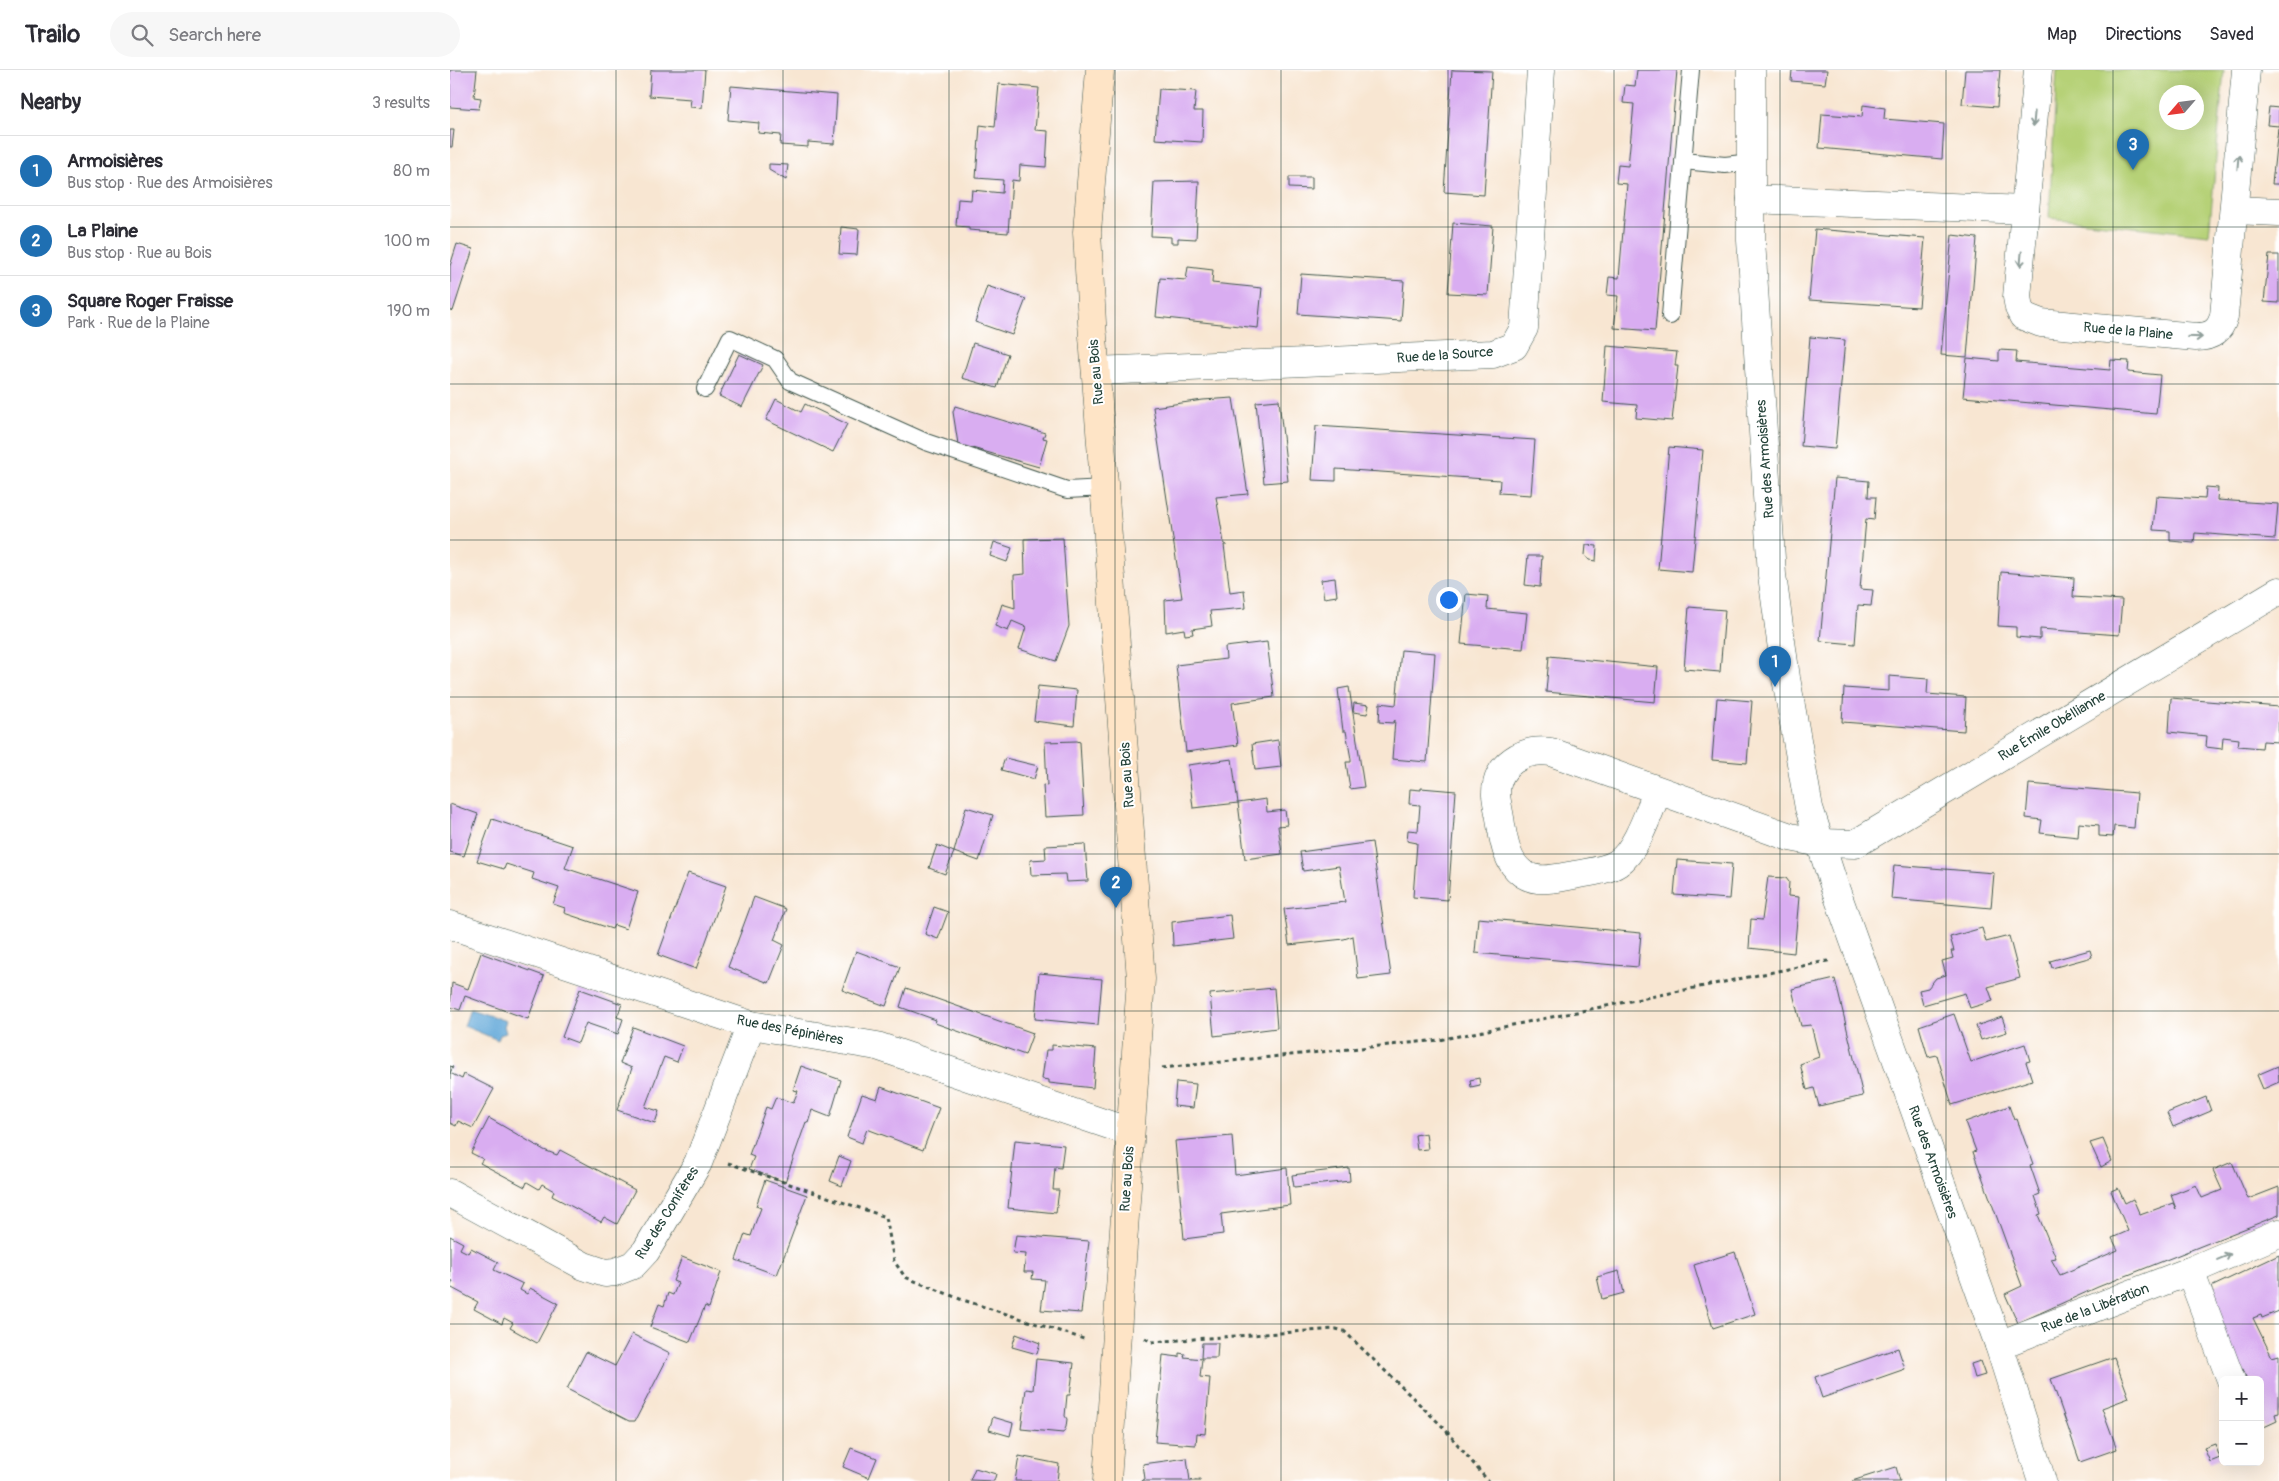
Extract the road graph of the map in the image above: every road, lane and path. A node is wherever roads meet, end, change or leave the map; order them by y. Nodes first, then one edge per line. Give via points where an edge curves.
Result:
1 (1100, 70) edge
2 (1541, 70) edge
3 (1691, 70) edge
4 (1751, 70) edge
5 (2038, 70) edge
6 (2246, 70) edge
7 (1683, 161) junction
8 (1751, 162) junction
9 (1751, 198) junction
10 (2025, 210) junction
11 (2234, 210) junction
12 (2279, 212) edge
13 (1670, 316) dead end
14 (1096, 372) junction
15 (705, 389) dead end
16 (1105, 488) junction
17 (2279, 592) edge
18 (1658, 790) junction
19 (1821, 844) junction
20 (450, 925) edge
21 (1857, 951) junction
22 (751, 1025) junction
23 (1134, 1071) junction
24 (1130, 1132) junction
25 (450, 1192) edge
26 (2279, 1233) edge
27 (2190, 1271) junction
28 (1999, 1345) junction
29 (2229, 1376) edge
30 (1107, 1481) edge
31 (2042, 1481) edge

1 - 14 main road, Rue au Bois via 1088,232
2 - 14 street, Rue de la Source via 1524,328 1514,346 1493,354
3 - 7 lane
4 - 8 street, Rue des Armoisières
5 -> 10 street, Rue de la Plaine
11 -> 6 street, Rue de la Plaine
7 - 8 lane
7 - 13 lane
8 - 9 street, Rue des Armoisières
9 - 10 street
9 - 19 street, Rue des Armoisières via 1772,575 1786,678 1808,798
10 -> 11 street, Rue de la Plaine via 2018,297 2024,316 2041,323 2196,338 2214,334 2224,316
11 - 12 street
14 - 16 main road, Rue au Bois
15 - 16 lane via 730,338 774,359 790,381 926,442 1068,490
16 - 23 main road, Rue au Bois via 1141,979
17 - 19 street, Rue Émile Obéllianne via 1855,844
18 - 18 street via 1551,752 1539,750 1522,755 1507,764 1496,789 1507,851 1522,873 1542,880 1614,865 1633,845
18 - 19 street via 1790,837
19 - 21 street, Rue des Armoisières
20 - 22 street, Rue des Pépinières
21 - 23 path via 1831,960 1439,1040
21 - 28 street, Rue des Armoisières
22 - 24 street, Rue des Pépinières via 877,1046
22 - 25 street, Rue des Conifères via 698,1163 652,1242 633,1265 605,1273 584,1266
23 - 24 main road, Rue au Bois
24 - 30 main road, Rue au Bois
27 -> 26 street, Rue de la Libération
27 - 28 street, Rue de la Libération
27 - 29 street
28 - 31 street, Rue des Armoisières

